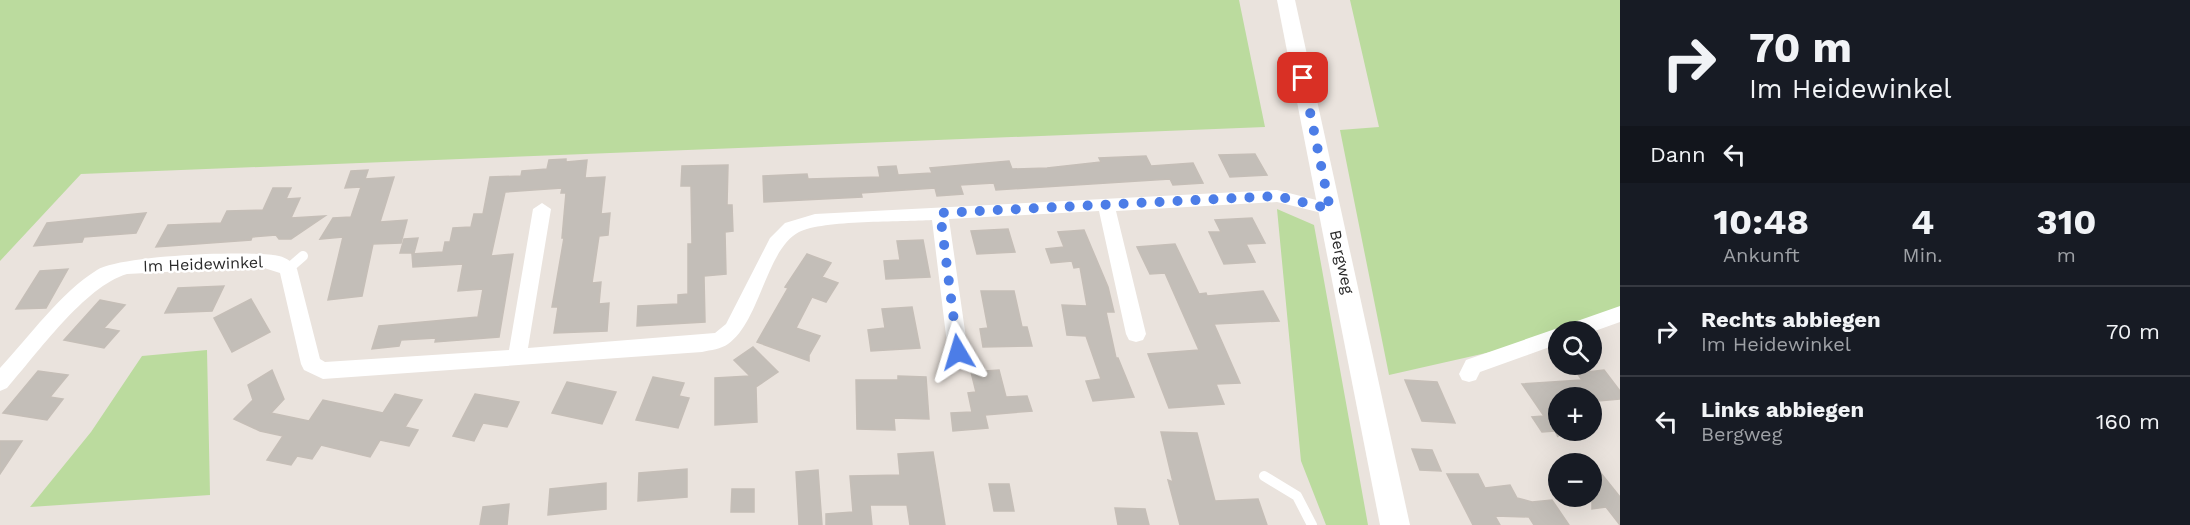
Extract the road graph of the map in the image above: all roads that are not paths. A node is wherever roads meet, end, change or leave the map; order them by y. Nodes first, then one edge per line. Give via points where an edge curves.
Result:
1 (1286, 0) edge
2 (1106, 205) junction
3 (542, 209) dead end
4 (1330, 209) junction
5 (940, 213) junction
6 (303, 256) dead end
7 (288, 269) junction
8 (1620, 314) edge
9 (1601, 321) edge
10 (1136, 334) dead end
11 (1548, 340) edge
12 (958, 352) dead end
13 (517, 357) junction
14 (1469, 374) dead end
15 (0, 382) edge
16 (1264, 476) dead end
17 (1312, 525) edge
18 (1395, 525) edge

1 - 4 main road, Bergweg
2 - 4 street via 1277,196
2 - 5 street
2 - 10 street
3 - 13 street
4 - 18 main road, Bergweg
5 - 12 street
5 - 13 street via 814,220 791,228 776,243 733,328 720,340
6 - 7 lane
7 - 13 street via 311,364 323,371
7 - 15 street, Im Heidewinkel via 280,263 261,260 127,267 106,273 73,301
8 - 9 street
11 - 14 street via 1473,366
16 - 17 lane via 1297,496

